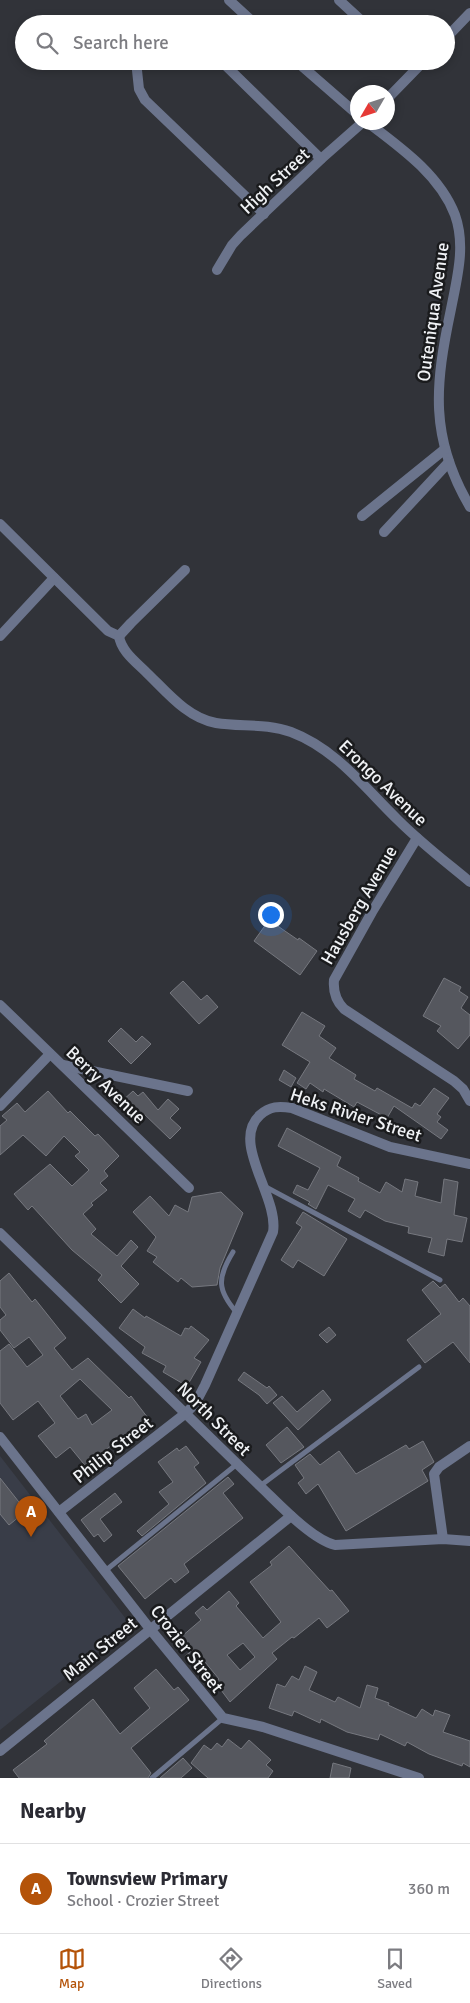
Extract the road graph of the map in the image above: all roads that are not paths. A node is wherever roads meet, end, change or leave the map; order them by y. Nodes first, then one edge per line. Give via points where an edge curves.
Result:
1 (229, 0) edge
2 (339, 0) edge
3 (470, 13) edge
4 (245, 15) edge
5 (355, 15) edge
6 (455, 29) edge
7 (137, 70) edge
8 (230, 70) edge
9 (306, 70) edge
10 (415, 70) edge
11 (395, 91) edge
12 (350, 108) edge
13 (355, 130) edge
14 (377, 130) edge
15 (322, 159) junction
16 (264, 214) junction
17 (465, 229) edge
18 (216, 270) dead end
19 (445, 449) junction
20 (449, 462) junction
21 (470, 507) edge
22 (362, 516) dead end
23 (0, 524) edge
24 (384, 532) dead end
25 (185, 570) dead end
26 (54, 578) junction
27 (0, 636) edge
28 (119, 636) junction
29 (417, 838) junction
30 (470, 882) edge
31 (0, 1005) edge
32 (50, 1054) junction
33 (63, 1065) junction
34 (188, 1091) dead end
35 (470, 1102) edge
36 (0, 1106) edge
37 (470, 1161) edge
38 (264, 1186) junction
39 (189, 1188) dead end
40 (0, 1233) edge
41 (233, 1252) dead end
42 (440, 1280) dead end
43 (237, 1314) junction
44 (419, 1367) dead end
45 (186, 1413) junction
46 (0, 1437) edge
47 (470, 1446) edge
48 (237, 1464) junction
49 (260, 1486) junction
50 (59, 1512) junction
51 (292, 1516) junction
52 (443, 1539) junction
53 (470, 1541) edge
54 (104, 1571) junction
55 (150, 1629) junction
56 (223, 1718) junction
57 (0, 1751) edge
58 (152, 1778) edge
59 (418, 1778) edge

1 - 4 street
2 - 5 street
3 - 6 street
7 - 16 street via 139,89 145,100
8 - 15 street
9 - 12 street
10 - 11 street
13 - 15 street, High Street
14 - 17 street, Outeniqua Avenue via 418,164
15 - 16 street, High Street
16 - 18 street, High Street via 232,245
17 - 19 street, Outeniqua Avenue via 439,366 440,421
19 - 20 street, Outeniqua Avenue
19 - 22 street
20 - 21 street, Outeniqua Avenue
20 - 24 street
23 - 26 street
25 - 28 street
26 - 27 street
26 - 28 street via 108,631
28 - 29 street, Erongo Avenue via 128,653 189,711 216,722 275,728 321,746
29 - 30 street, Erongo Avenue
29 - 35 street, Hausberg Avenue via 334,980 335,992 344,1009 459,1084
31 - 32 street, Berry Avenue
32 - 33 street, Berry Avenue
32 - 36 street
33 - 34 street
33 - 39 street, Berry Avenue
37 - 38 street, Heks Rivier Street via 390,1147 302,1111 275,1107 255,1120 249,1138
38 - 42 lane
38 - 43 street, Heks Rivier Street via 271,1207 273,1232
40 - 45 street, North Street
41 - 43 lane via 221,1273 220,1282 223,1293
43 - 45 street, Heks Rivier Street via 206,1385
44 - 49 lane
45 - 48 street, North Street
45 - 50 street, Philip Street
46 - 50 street, Crozier Street
47 - 52 street via 434,1474
48 - 49 street, North Street
48 - 54 lane
49 - 51 street, North Street
50 - 54 street, Crozier Street
51 - 52 street, North Street via 323,1540 335,1544
51 - 55 street, Main Street
52 - 53 street, North Street
54 - 55 street, Crozier Street
55 - 56 street, Crozier Street
55 - 57 street, Main Street
56 - 58 lane
56 - 59 street, Crozier Street via 264,1727

